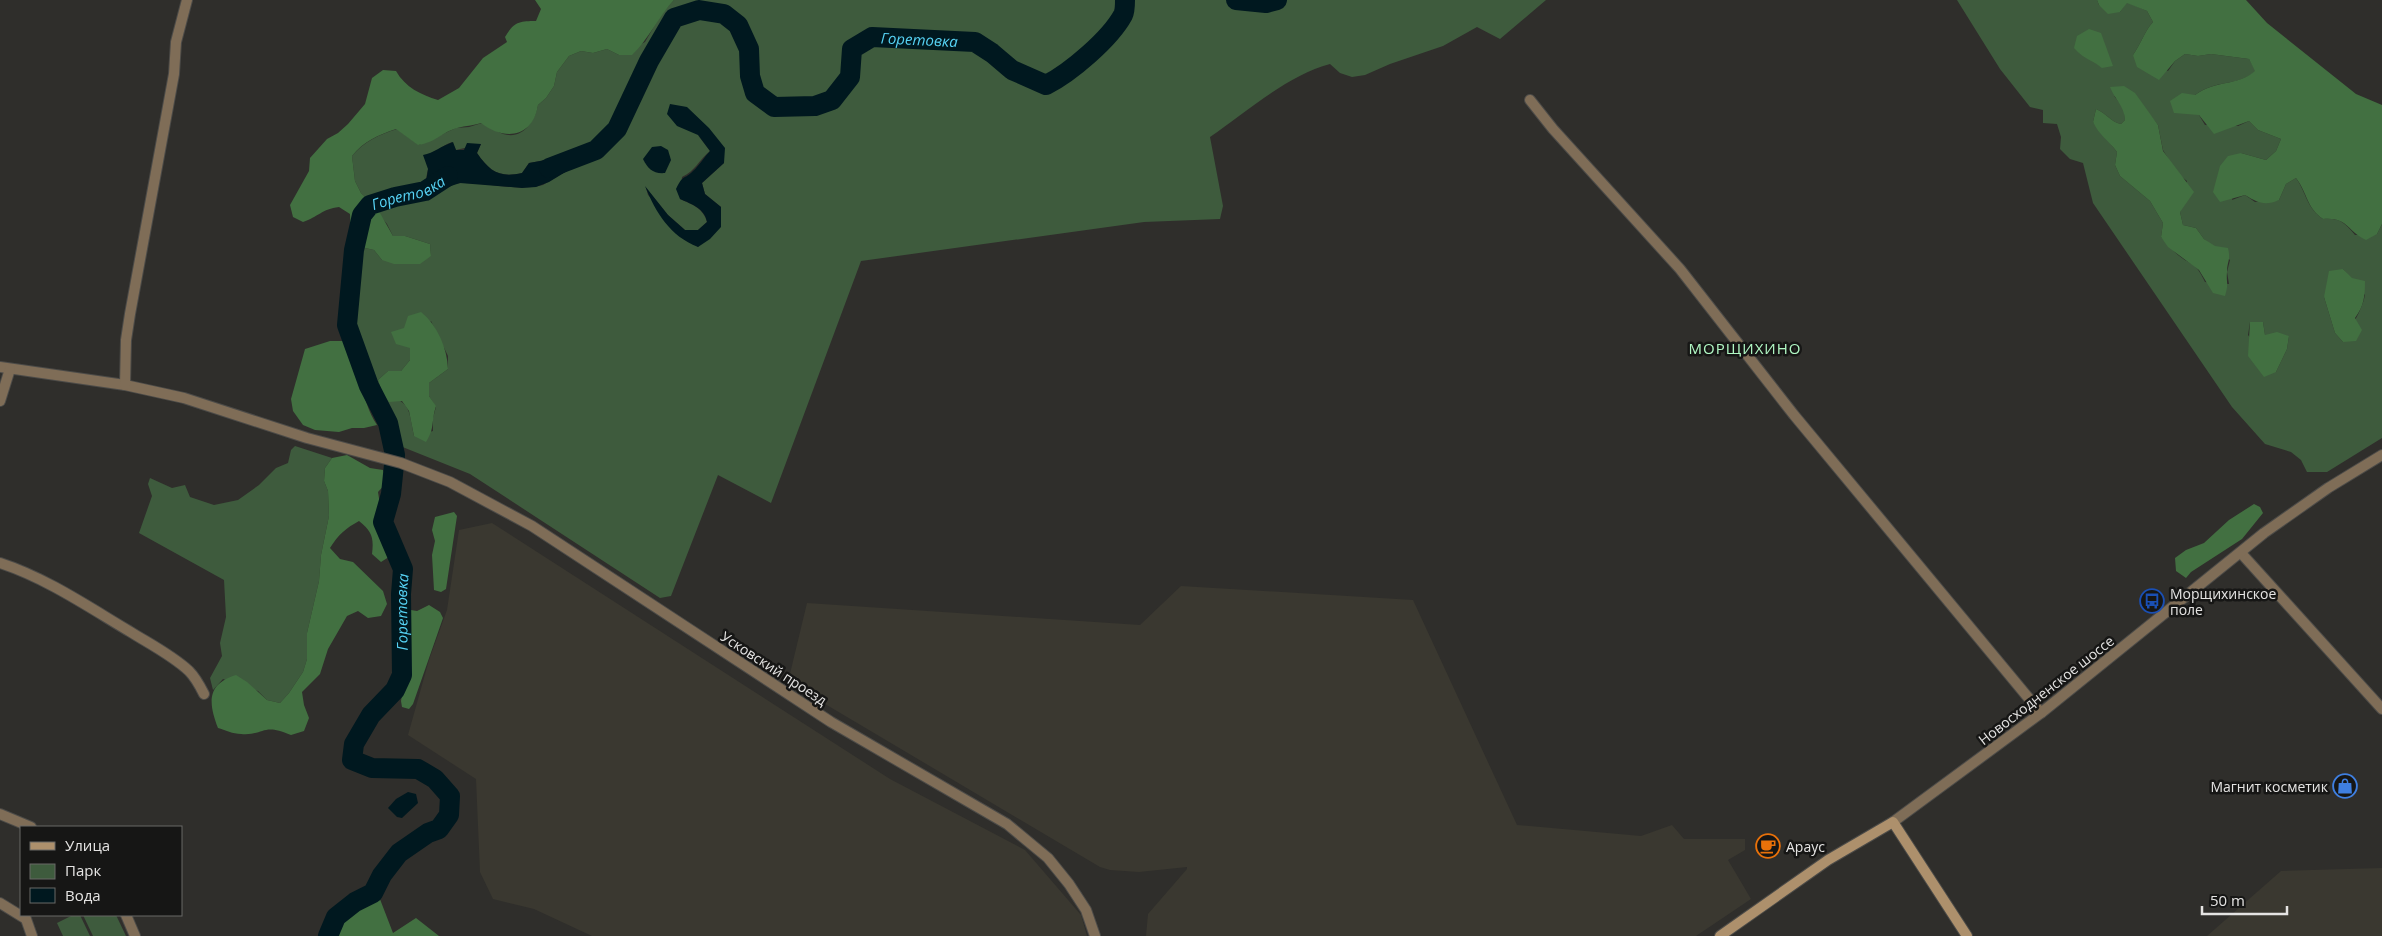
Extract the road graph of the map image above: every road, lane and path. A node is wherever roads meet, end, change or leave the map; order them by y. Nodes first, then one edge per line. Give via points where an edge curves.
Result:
1 (187, 0) edge
2 (1530, 100) dead end
3 (5, 368) edge
4 (125, 385) junction
5 (0, 401) edge
6 (2382, 455) edge
7 (2241, 553) junction
8 (0, 563) edge
9 (204, 694) dead end
10 (2382, 709) edge
11 (2041, 713) junction
12 (0, 814) edge
13 (1893, 822) junction
14 (29, 826) edge
15 (0, 903) edge
16 (20, 915) edge
17 (21, 916) edge
18 (126, 916) edge
19 (32, 936) edge
20 (135, 936) edge
21 (1095, 936) edge
22 (1720, 936) edge
23 (1967, 936) edge

1 - 4 street via 176,42 174,74 130,314
2 - 11 street via 1680,269 1794,415
3 - 4 street, Усковский проезд
3 - 5 street
4 - 21 street, Усковский проезд via 184,398 307,438 401,463 450,482 524,522 831,722 1007,824 1048,858 1069,884 1086,910
6 - 7 street, Новосходненское шоссе via 2290,514
7 - 10 street
7 - 11 street, Новосходненское шоссе
8 - 9 street via 50,585 142,640 187,669
11 - 13 street, Новосходненское шоссе
12 - 14 street
13 - 22 main road, Новосходненское шоссе via 1828,860
13 - 23 main road
15 - 16 street
17 - 19 street via 26,919
18 - 20 street

